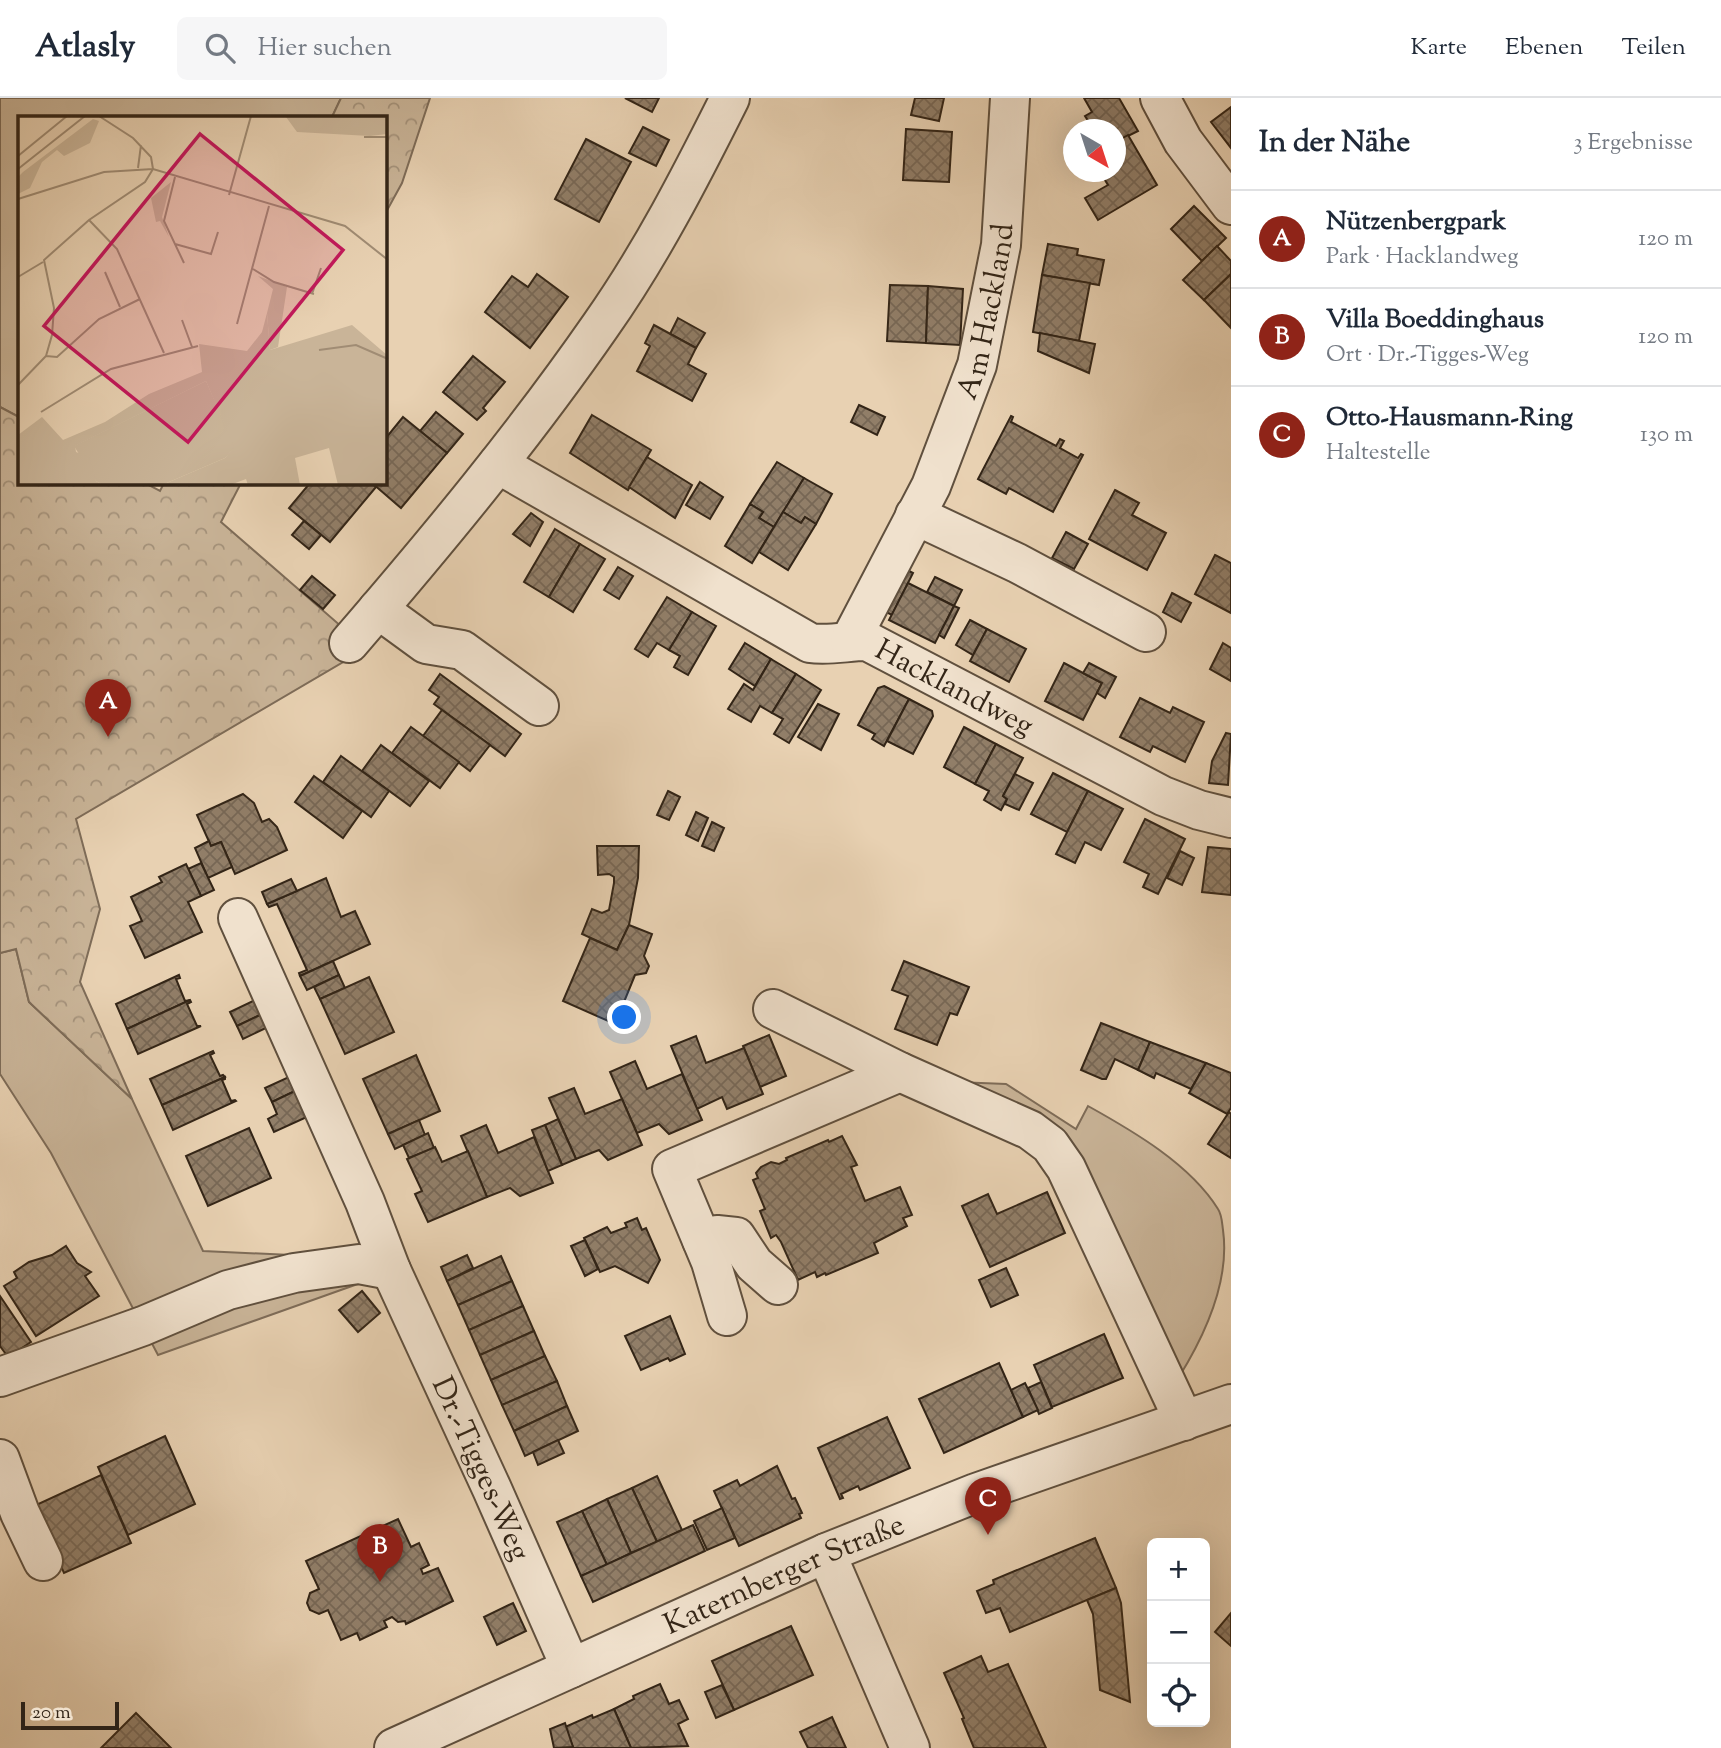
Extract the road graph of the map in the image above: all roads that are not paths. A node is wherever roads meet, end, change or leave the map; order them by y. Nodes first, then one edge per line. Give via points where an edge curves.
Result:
1 (730, 98) edge
2 (1010, 98) edge
3 (1160, 98) edge
4 (1231, 205) edge
5 (498, 464) junction
6 (915, 515) junction
7 (378, 609) junction
8 (1146, 632) dead end
9 (850, 641) junction
10 (349, 643) dead end
11 (539, 706) dead end
12 (1231, 817) edge
13 (238, 918) dead end
14 (773, 1009) dead end
15 (900, 1072) junction
16 (702, 1240) junction
17 (391, 1270) junction
18 (778, 1285) dead end
19 (727, 1317) dead end
20 (0, 1377) edge
21 (1231, 1405) edge
22 (1184, 1421) junction
23 (0, 1459) edge
24 (826, 1553) junction
25 (43, 1561) dead end
26 (571, 1668) junction
27 (394, 1748) edge
28 (910, 1748) edge

1 - 5 street via 671,210 609,313
2 - 6 street, Am Hackland via 1001,245 977,365
3 - 4 street via 1183,141
5 - 7 street
5 - 9 street, Hacklandweg via 810,643
6 - 8 street
6 - 9 street, Am Hackland
7 - 10 street
7 - 11 street via 426,644 462,650
9 - 12 street, Hacklandweg via 867,641 1163,796
13 - 17 street, Dr.-Tigges-Weg
14 - 15 street
15 - 16 street via 672,1169
15 - 22 street via 1030,1130 1050,1145 1066,1168
16 - 18 street via 716,1235 736,1237 754,1264
16 - 19 street
17 - 20 street via 359,1264 294,1273 228,1290
17 - 26 street, Dr.-Tigges-Weg
21 - 22 street, Katernberger Straße
22 - 24 street, Katernberger Straße via 976,1493
23 - 25 street
24 - 26 street, Katernberger Straße
24 - 28 street
26 - 27 street, Katernberger Straße

